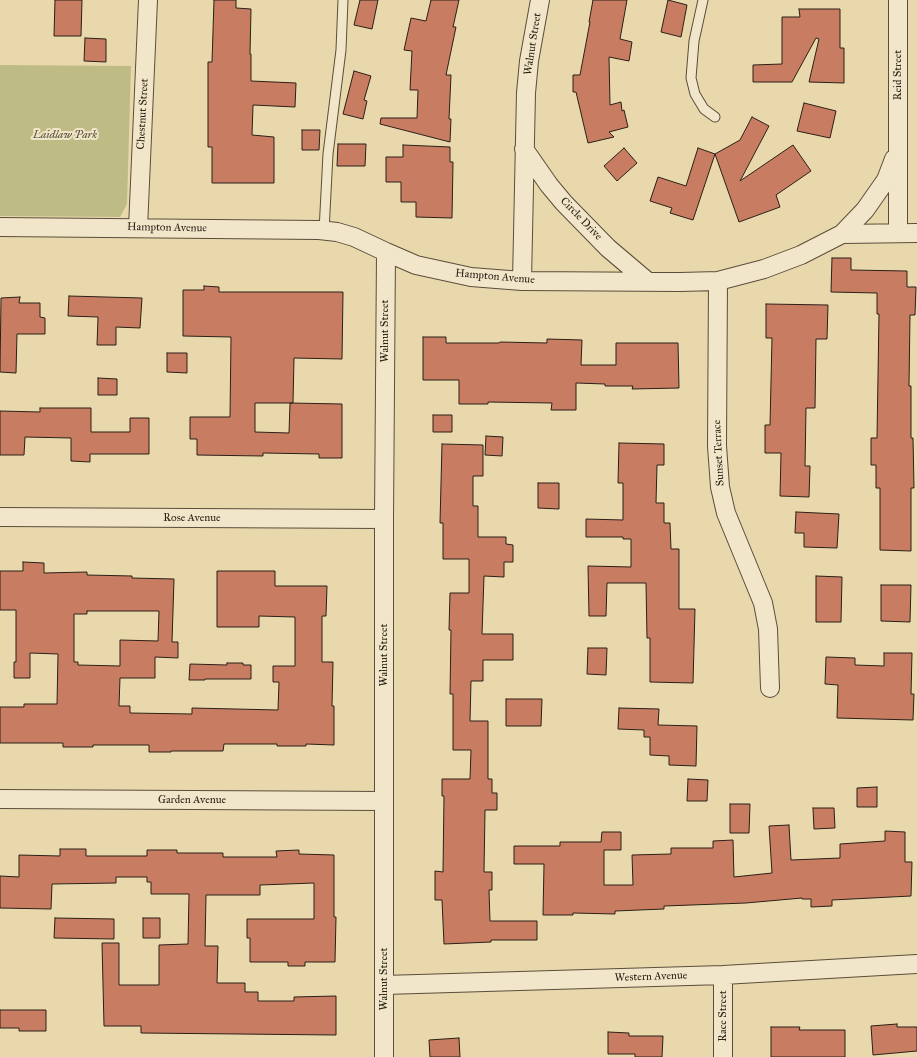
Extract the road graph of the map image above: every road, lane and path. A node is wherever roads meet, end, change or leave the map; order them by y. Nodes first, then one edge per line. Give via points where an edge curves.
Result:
1 (148, 0) edge
2 (343, 0) edge
3 (540, 0) edge
4 (703, 0) edge
5 (898, 0) edge
6 (715, 118) dead end
7 (524, 149) junction
8 (898, 151) junction
9 (0, 227) edge
10 (138, 228) junction
11 (324, 231) junction
12 (898, 233) junction
13 (917, 233) edge
14 (842, 234) junction
15 (386, 252) junction
16 (522, 281) junction
17 (647, 281) junction
18 (718, 281) junction
19 (0, 517) edge
20 (384, 519) junction
21 (770, 688) dead end
22 (0, 799) edge
23 (384, 800) junction
24 (917, 964) edge
25 (723, 975) junction
26 (384, 985) junction
27 (384, 1057) edge
28 (723, 1057) edge

1 - 10 street, Chestnut Street
2 - 11 lane via 341,50 328,154
3 - 7 street, Walnut Street via 529,61
4 - 6 lane via 691,78 695,94 704,109
5 - 8 street, Reid Street
7 - 16 street, Walnut Street
7 - 17 street, Circle Drive via 564,203 608,248
8 - 12 street, Reid Street
8 - 14 street, Reid Street via 886,180
9 - 10 street, Hampton Avenue
10 - 11 street, Hampton Avenue
11 - 15 street, Hampton Avenue via 354,237
12 - 13 street, Hampton Avenue
12 - 14 street, Hampton Avenue
14 - 18 street, Hampton Avenue via 787,261
15 - 16 street, Hampton Avenue via 416,265 471,277
15 - 20 street, Walnut Street
16 - 17 street, Hampton Avenue
17 - 18 street, Hampton Avenue
18 - 21 street, Sunset Terrace via 720,487 726,513 763,603 768,630
19 - 20 street, Rose Avenue
20 - 23 street, Walnut Street
22 - 23 street, Garden Avenue
23 - 26 street, Walnut Street
24 - 25 street, Western Avenue
25 - 26 street, Western Avenue
25 - 28 street, Race Street
26 - 27 street, Walnut Street

